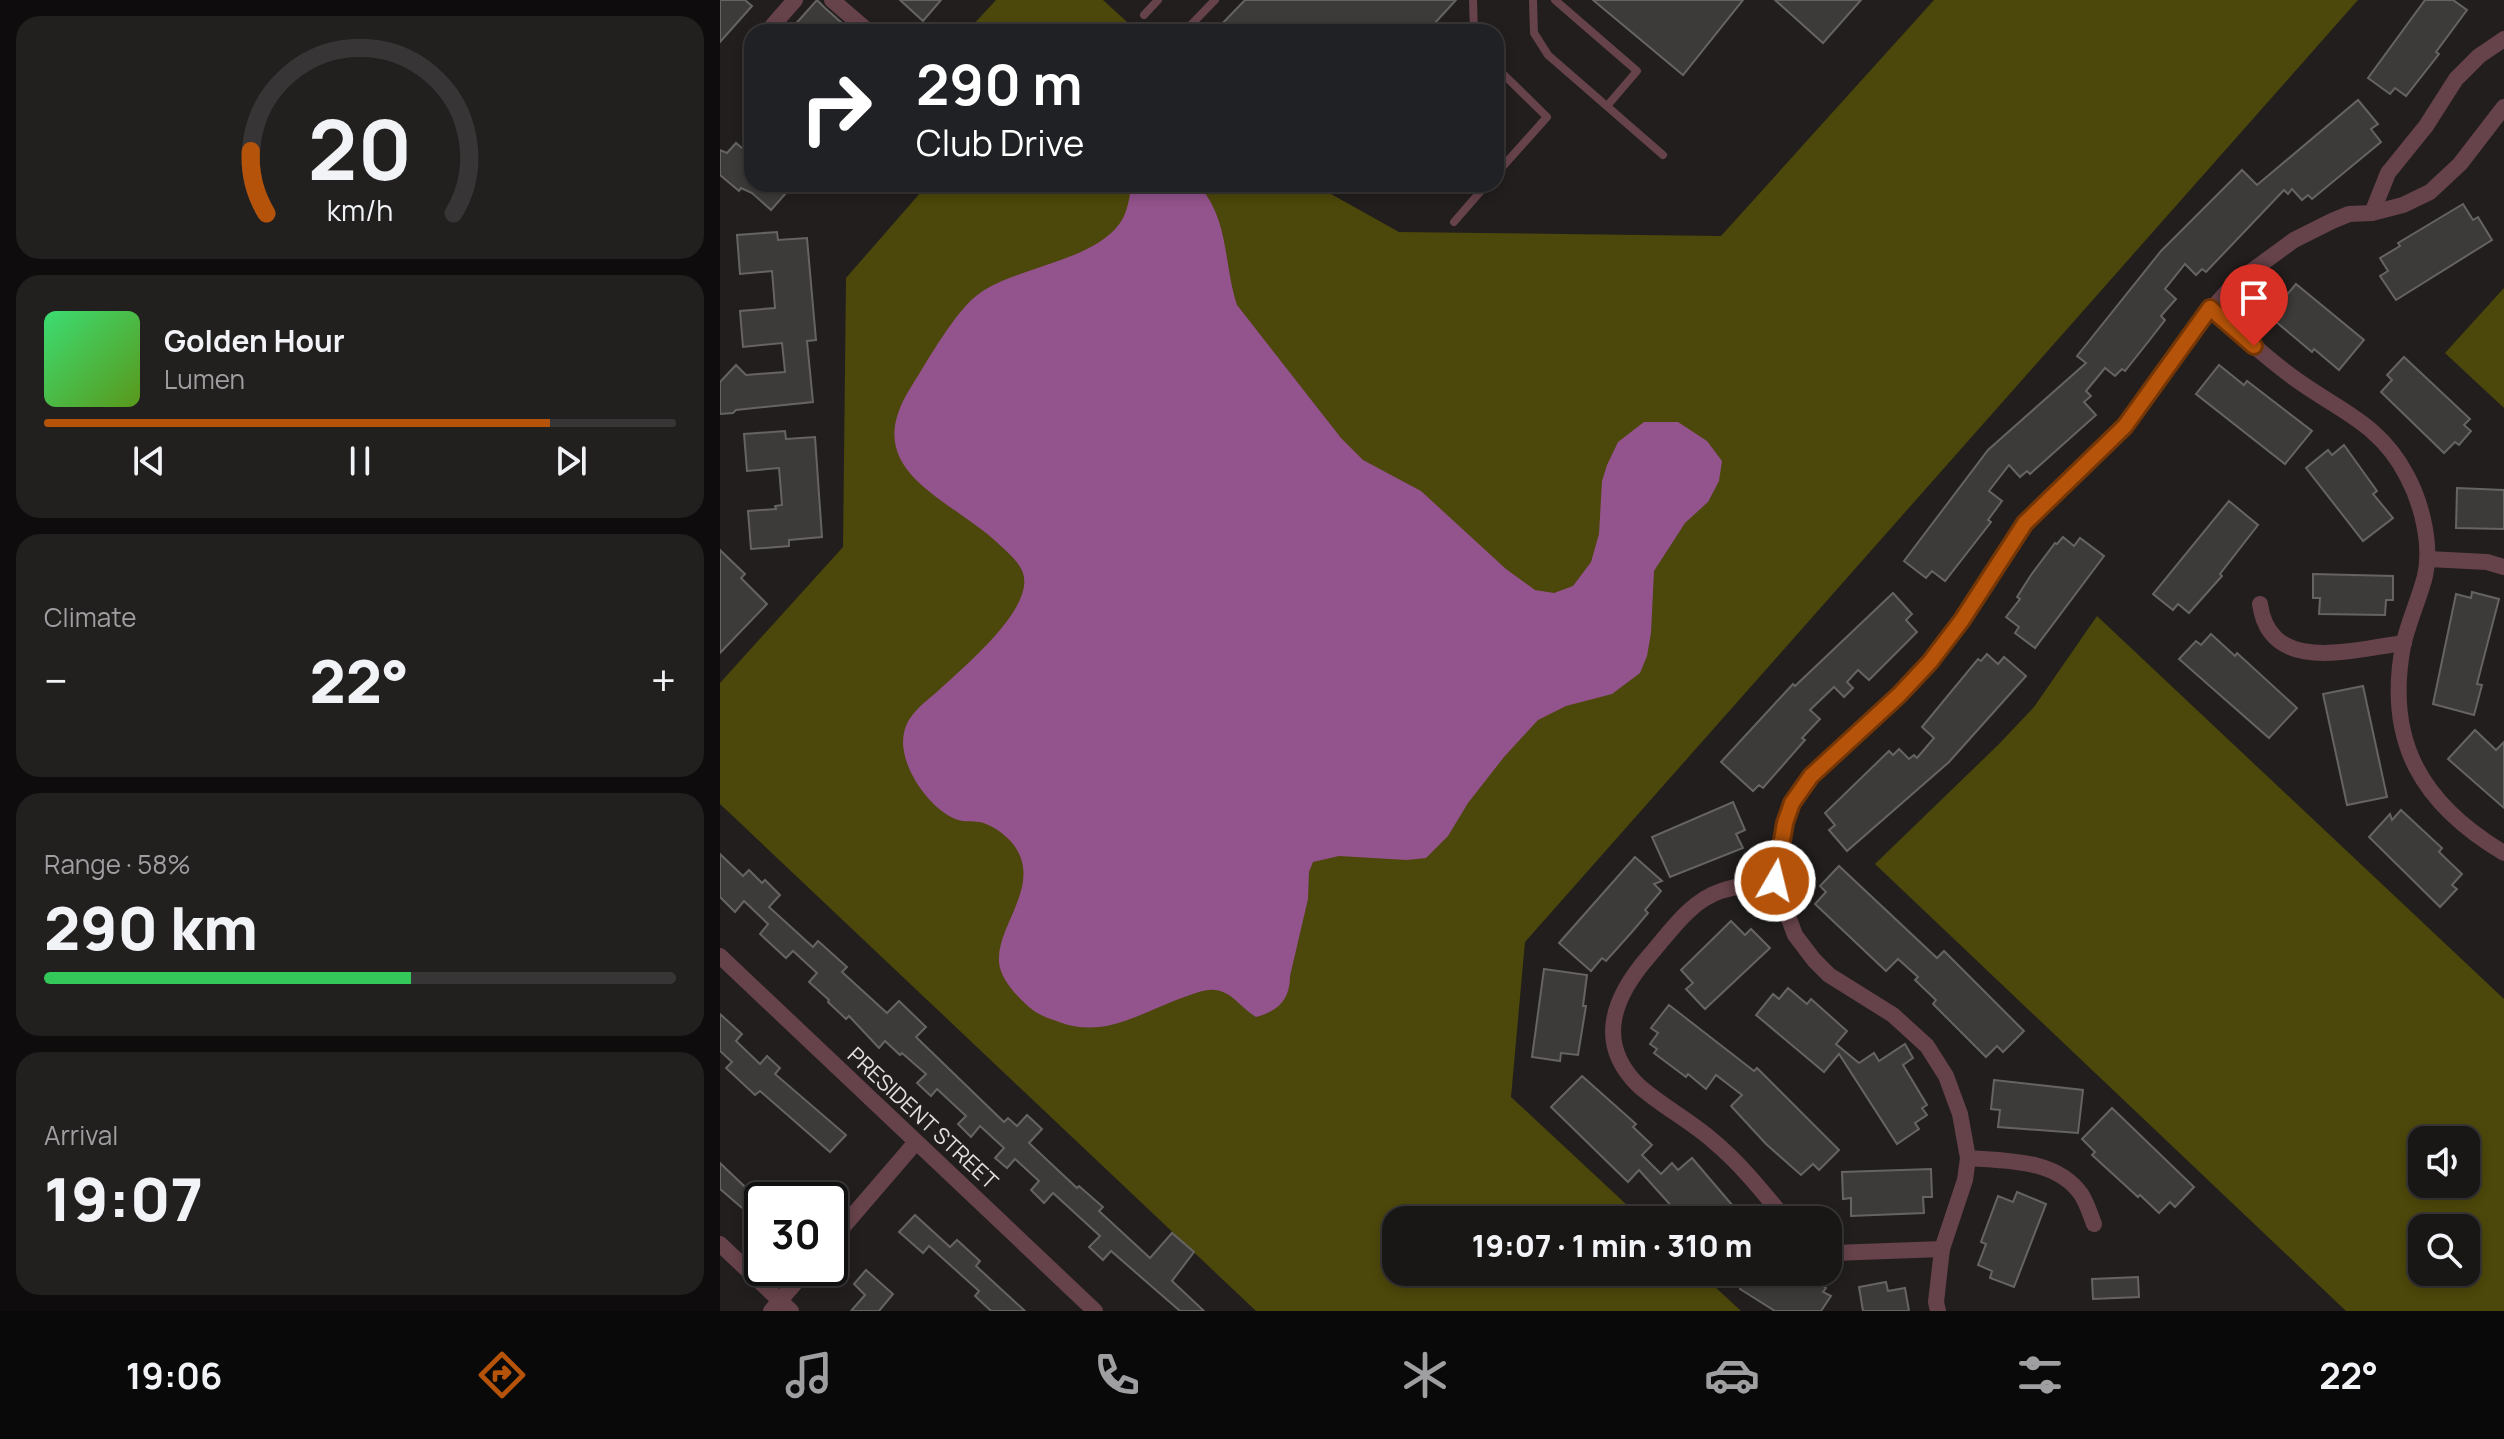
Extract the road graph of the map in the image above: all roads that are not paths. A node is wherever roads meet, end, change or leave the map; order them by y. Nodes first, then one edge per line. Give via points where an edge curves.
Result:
1 (795, 0) edge
2 (832, 0) edge
3 (1158, 0) edge
4 (1215, 0) edge
5 (1473, 0) edge
6 (1533, 0) edge
7 (1555, 0) edge
8 (1144, 15) dead end
9 (774, 24) edge
10 (860, 24) edge
11 (1192, 24) edge
12 (1474, 24) edge
13 (2504, 39) edge
14 (1504, 75) edge
15 (1607, 106) junction
16 (2504, 107) edge
17 (1663, 155) dead end
18 (1504, 165) edge
19 (1480, 192) edge
20 (2372, 213) junction
21 (1454, 222) dead end
22 (2210, 308) junction
23 (2428, 559) junction
24 (2504, 567) edge
25 (2260, 604) dead end
26 (2404, 643) junction
27 (2504, 853) edge
28 (1775, 881) junction
29 (720, 956) edge
30 (916, 1142) junction
31 (1968, 1158) junction
32 (1774, 1206) edge
33 (848, 1221) edge
34 (2094, 1224) dead end
35 (720, 1244) edge
36 (1942, 1249) junction
37 (1842, 1253) edge
38 (796, 1286) edge
39 (781, 1308) edge
40 (1095, 1311) edge
41 (1938, 1311) edge

1 - 9 street
2 - 10 street
3 - 8 lane
4 - 11 lane
5 - 12 lane
6 - 15 lane via 1534,33 1548,55
7 - 15 lane via 1637,71
13 - 20 street via 2456,79 2388,173
14 - 18 lane via 1547,117
15 - 17 lane
16 - 20 street via 2460,164 2430,192
19 - 21 lane
20 - 22 street via 2349,214 2294,240
22 - 23 street via 2276,365 2351,413 2384,442 2418,501
22 - 28 street via 2125,426 2025,523 1930,662 1811,776 1785,823
23 - 24 street
23 - 26 street
25 - 26 street via 2269,633 2282,646 2299,652
26 - 27 street via 2399,721 2417,767 2453,818
28 - 31 street via 1795,935 1814,960 1840,983 1893,1015 1927,1046 1954,1093
28 - 32 street via 1726,889 1695,904 1629,978 1616,1008 1613,1034 1635,1081 1730,1155
29 - 30 street, PRESIDENT STREET
30 - 33 street
30 - 40 street, PRESIDENT STREET
31 - 34 street via 2027,1163 2052,1171 2082,1196
31 - 36 street
35 - 39 street
36 - 37 street
36 - 41 street
38 - 39 street

